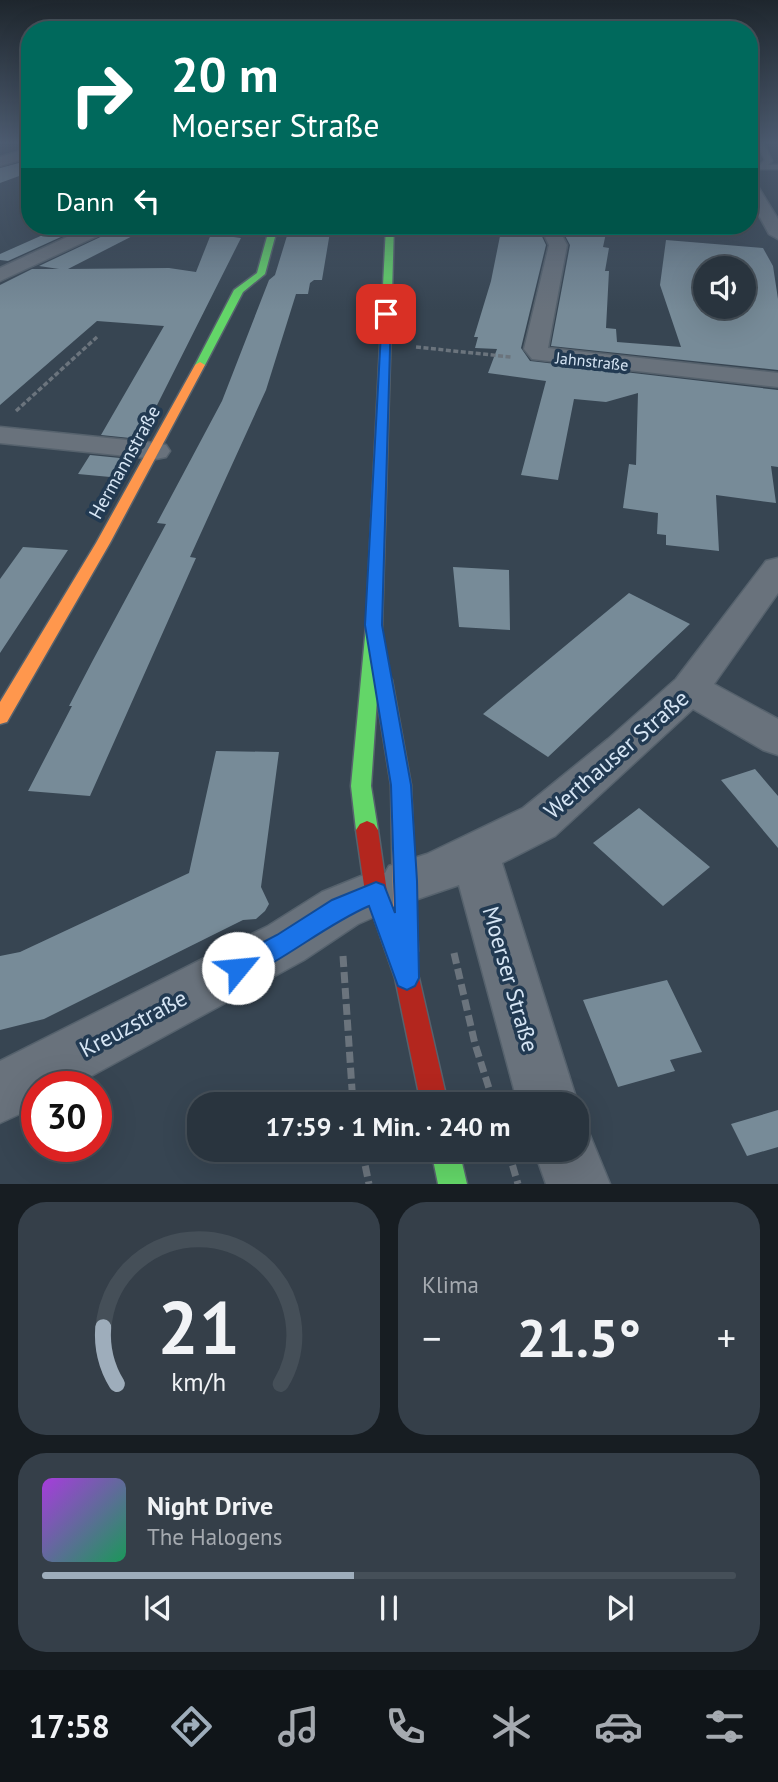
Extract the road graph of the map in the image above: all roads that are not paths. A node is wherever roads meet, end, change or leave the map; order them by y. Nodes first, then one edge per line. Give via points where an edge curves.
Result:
1 (758, 199) edge
2 (778, 234) edge
3 (85, 235) edge
4 (272, 235) edge
5 (390, 235) edge
6 (556, 235) edge
7 (0, 275) edge
8 (778, 380) edge
9 (5, 426) edge
10 (156, 451) junction
11 (777, 572) edge
12 (374, 625) junction
13 (690, 689) junction
14 (0, 717) edge
15 (778, 739) edge
16 (475, 854) junction
17 (391, 887) junction
18 (407, 978) junction
19 (432, 1092) edge
20 (544, 1092) edge
21 (0, 1093) edge
22 (448, 1162) edge
23 (570, 1162) edge
24 (453, 1184) edge
25 (578, 1184) edge

1 - 2 street
3 - 7 street
4 - 10 main road, Hermannstraße via 261,274 234,298
5 - 12 main road
6 - 8 street, Jahnstraße via 558,245 536,349 540,354
9 - 10 street
10 - 14 main road, Hermannstraße
11 - 13 street, Werthauser Straße
12 - 17 main road via 401,785
12 - 17 main road via 361,786
13 - 15 street
13 - 16 street, Werthauser Straße via 538,822
16 - 17 street, Werthauser Straße via 435,874
16 - 20 street, Moerser Straße
17 - 18 main road
17 - 18 main road
17 - 21 street, Kreuzstraße via 340,908 286,943
18 - 19 main road
22 - 24 main road
23 - 25 street

